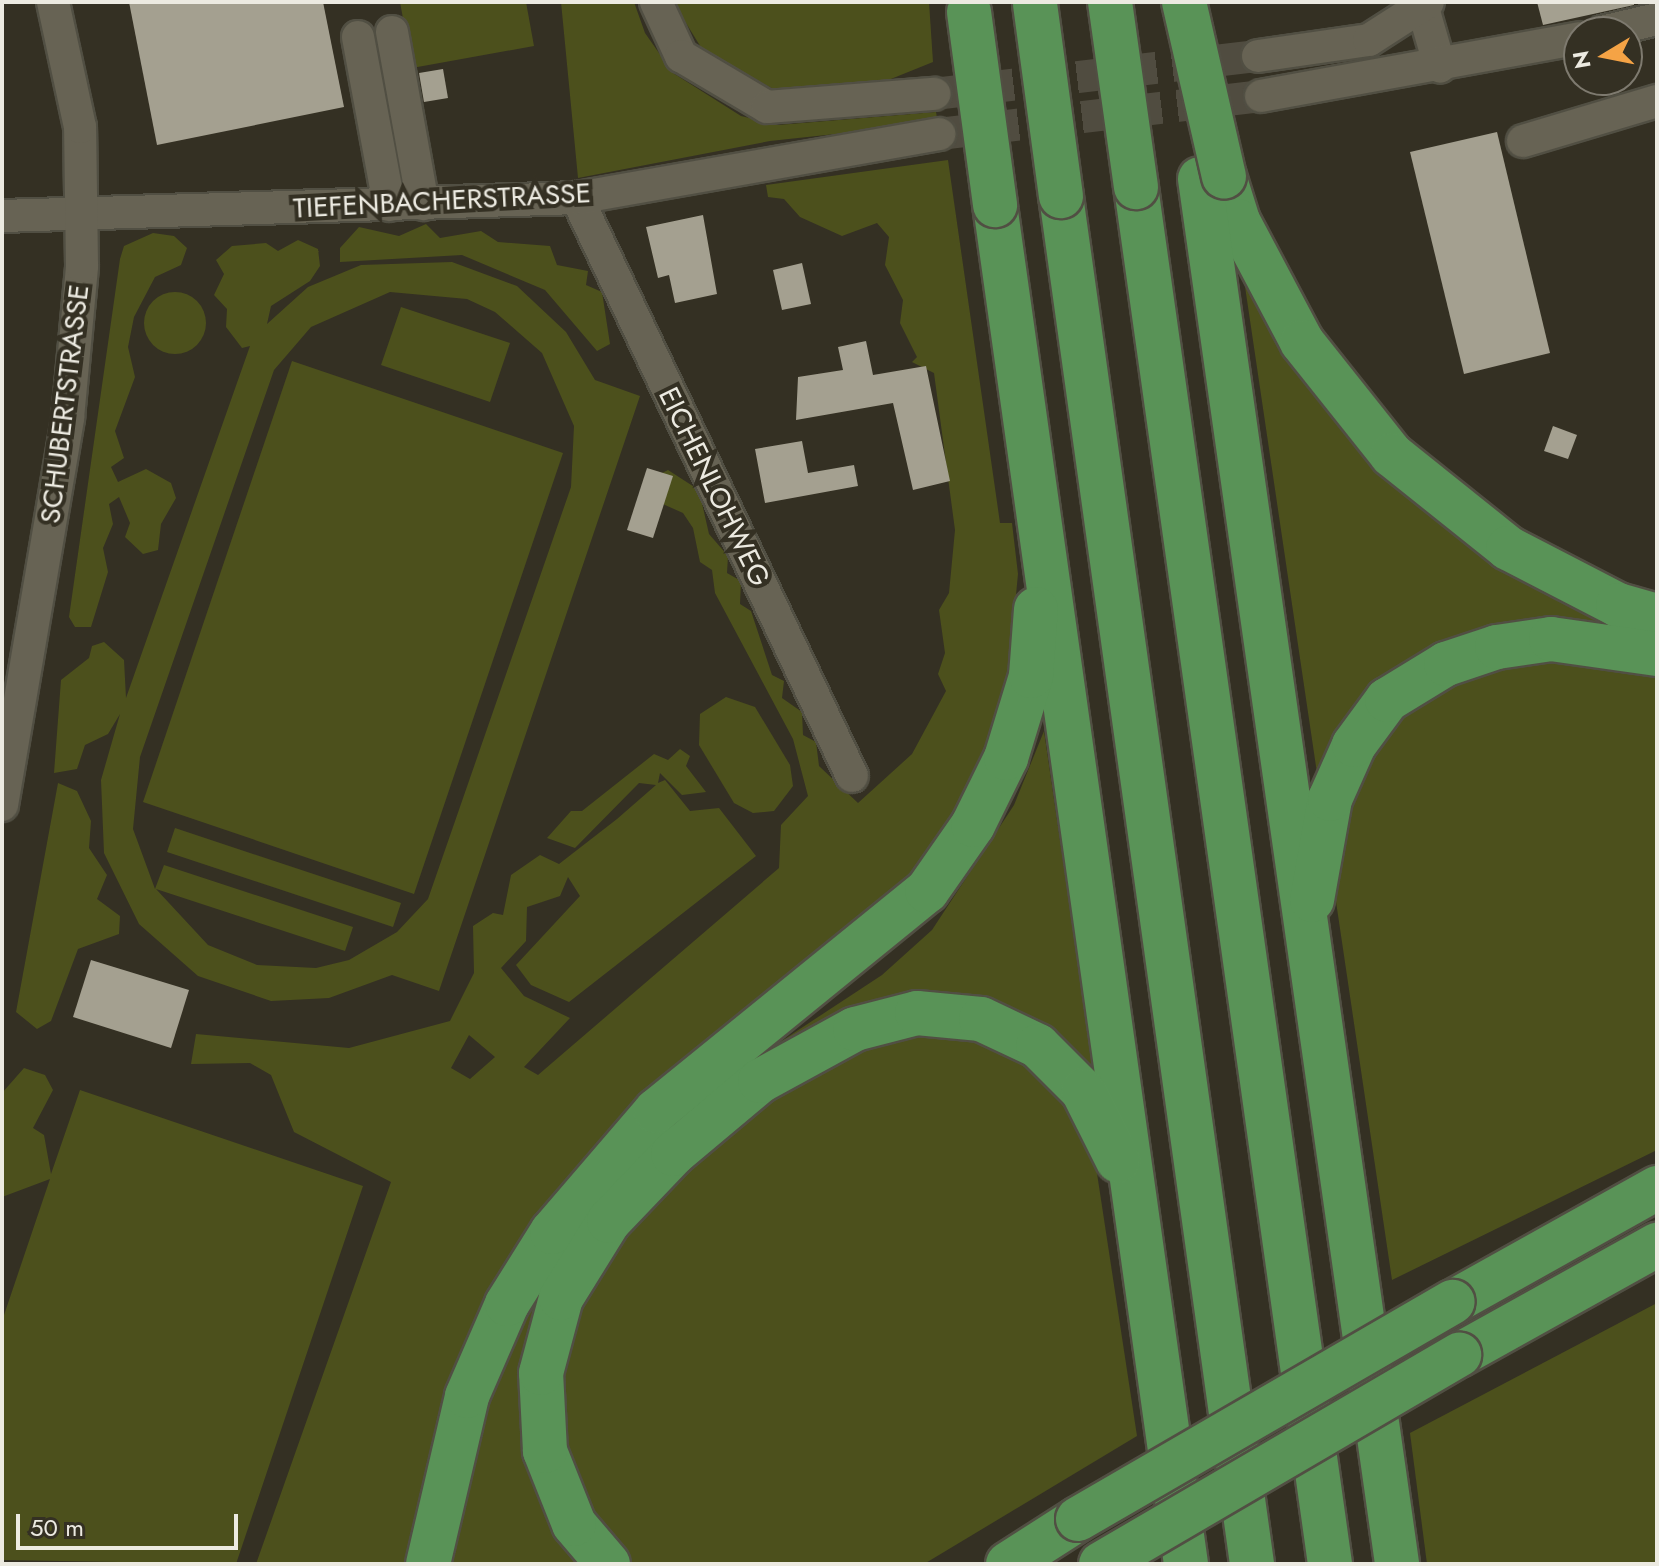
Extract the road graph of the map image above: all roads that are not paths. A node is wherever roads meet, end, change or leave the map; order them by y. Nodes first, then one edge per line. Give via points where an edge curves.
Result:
1 (53, 2) edge
2 (656, 2) edge
3 (1110, 2) edge
4 (1183, 2) edge
5 (1035, 3) edge
6 (1426, 5) edge
7 (968, 7) edge
8 (392, 32) dead end
9 (358, 37) dead end
10 (1563, 41) edge
11 (1258, 56) tunnel mouth
12 (1440, 67) junction
13 (934, 94) tunnel mouth
14 (1261, 96) tunnel mouth
15 (1657, 101) edge
16 (939, 134) tunnel mouth
17 (1523, 141) dead end
18 (1212, 177) junction
19 (577, 198) junction
20 (423, 204) junction
21 (389, 205) junction
22 (85, 215) junction
23 (2, 216) edge
24 (1042, 511) junction
25 (1657, 616) edge
26 (1657, 654) edge
27 (852, 776) dead end
28 (2, 805) edge
29 (1305, 950) junction
30 (1657, 1188) edge
31 (1140, 1231) junction
32 (1657, 1245) edge
33 (1657, 1278) edge
34 (1566, 1293) junction
35 (428, 1564) edge
36 (608, 1564) edge
37 (1008, 1564) edge
38 (1101, 1564) edge
39 (1186, 1564) edge
40 (1252, 1564) edge
41 (1330, 1564) edge
42 (1397, 1564) edge

1 - 22 street, SCHUBERTSTRASSE via 80,127
2 - 13 street via 681,56 767,107
3 - 41 highway, bridge
4 - 18 highway, bridge
5 - 40 highway, bridge
6 - 11 street via 1369,40
6 - 12 street
7 - 24 highway, bridge
8 - 20 street
9 - 21 street
10 - 12 street
12 - 14 street
15 - 17 street
16 - 19 street, TIEFENBACHERSTRASSE
18 - 25 highway via 1302,342 1392,455 1508,548 1618,605
18 - 29 highway
19 - 20 street, TIEFENBACHERSTRASSE
19 - 27 street, EICHENLOHWEG
20 - 21 street, TIEFENBACHERSTRASSE
21 - 22 street, TIEFENBACHERSTRASSE
22 - 23 street, TIEFENBACHERSTRASSE
22 - 28 street, SCHUBERTSTRASSE via 68,418
24 - 31 highway
24 - 35 highway via 1031,676 1006,758 973,825 927,891 656,1111 552,1232 507,1304 467,1396
26 - 29 highway via 1551,639 1497,647 1446,664 1387,700 1354,745 1330,799
29 - 42 highway
30 - 37 highway, bridge
31 - 36 highway via 1100,1121 1083,1091 1038,1046 981,1019 917,1013 855,1029 801,1054 673,1154 609,1221 561,1298 541,1373 545,1451 574,1524
31 - 39 highway
32 - 34 highway
33 - 34 highway
34 - 38 highway, bridge

